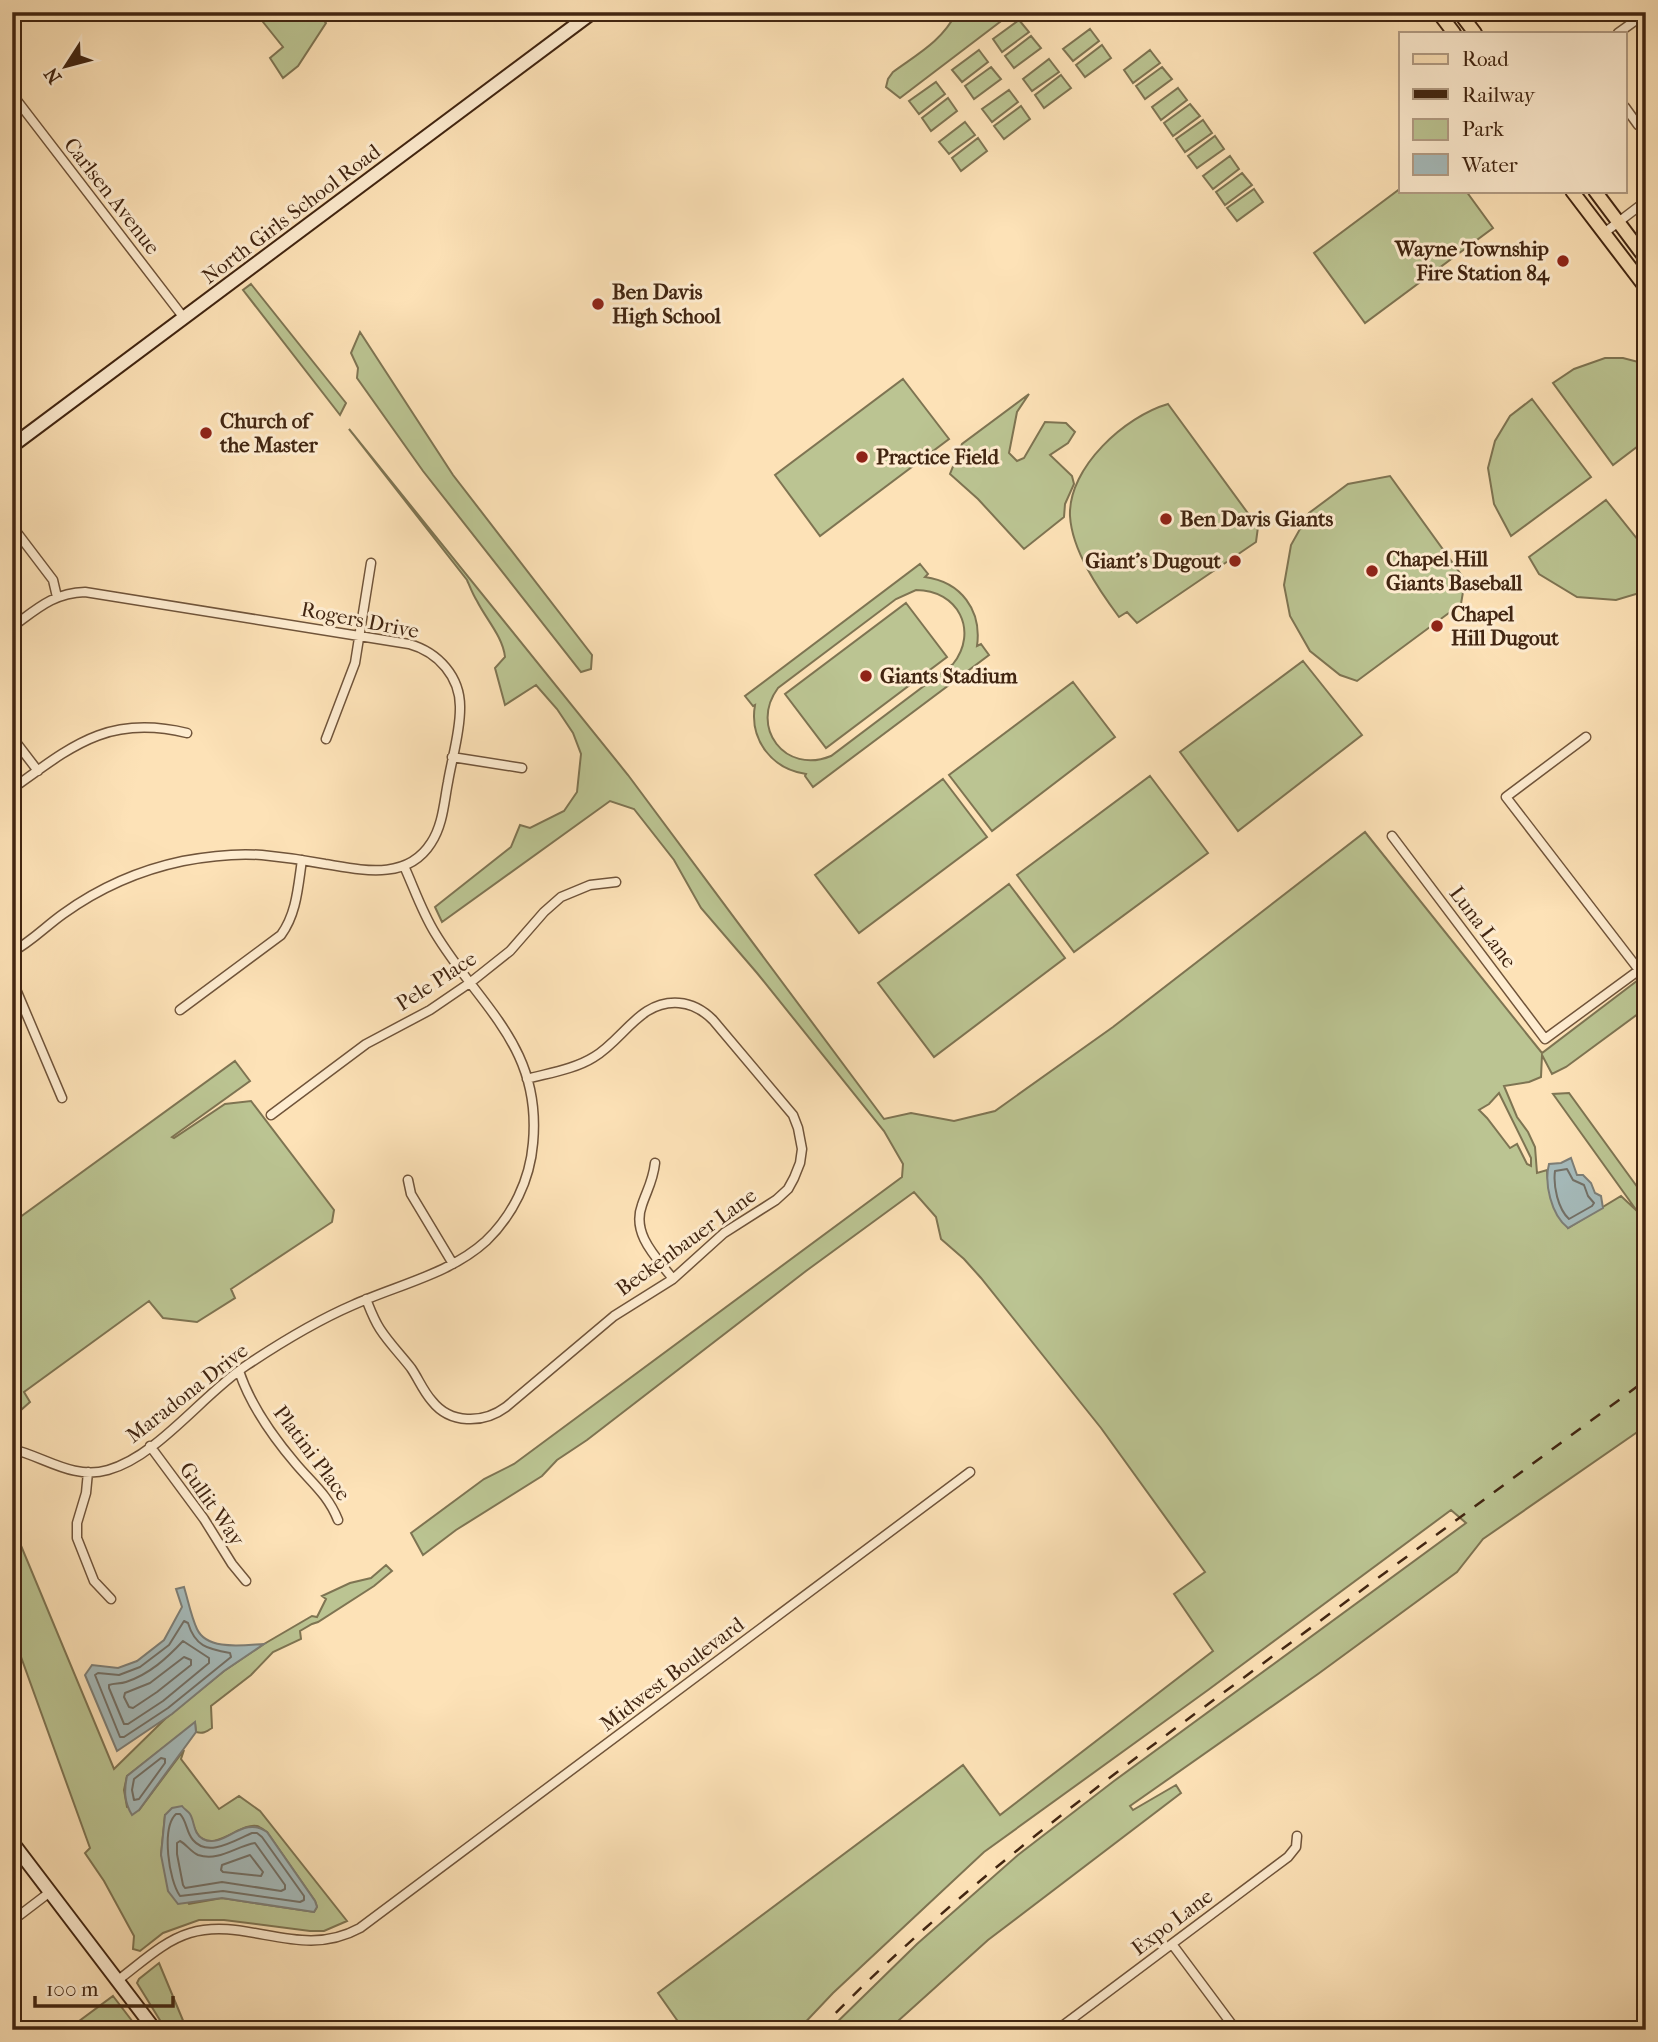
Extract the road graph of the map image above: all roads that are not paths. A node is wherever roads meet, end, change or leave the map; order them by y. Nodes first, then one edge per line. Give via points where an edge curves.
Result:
1 (593, 12) edge
2 (1438, 12) edge
3 (1459, 12) edge
4 (1646, 13) edge
5 (1453, 32) edge
6 (1474, 32) edge
7 (1619, 32) edge
8 (12, 94) edge
9 (1626, 108) edge
10 (1638, 125) dead end
11 (1573, 192) edge
12 (1596, 192) edge
13 (1646, 201) edge
14 (1618, 222) junction
15 (1604, 233) junction
16 (1646, 259) edge
17 (1646, 288) edge
18 (184, 318) junction
19 (12, 446) edge
20 (12, 526) edge
21 (371, 563) dead end
22 (57, 597) junction
23 (12, 628) edge
24 (360, 636) junction
25 (187, 733) dead end
26 (12, 737) edge
27 (1587, 737) dead end
28 (326, 738) dead end
29 (452, 757) junction
30 (522, 768) dead end
31 (37, 771) junction
32 (12, 789) edge
33 (1392, 836) dead end
34 (302, 860) junction
35 (404, 866) junction
36 (616, 882) dead end
37 (12, 952) edge
38 (1642, 967) edge
39 (12, 980) edge
40 (471, 982) junction
41 (180, 1010) dead end
42 (527, 1079) junction
43 (62, 1098) dead end
44 (271, 1115) dead end
45 (655, 1163) dead end
46 (408, 1180) dead end
47 (453, 1264) junction
48 (673, 1279) junction
49 (366, 1299) junction
50 (239, 1371) junction
51 (150, 1446) junction
52 (12, 1449) edge
53 (88, 1472) junction
54 (970, 1472) dead end
55 (338, 1520) dead end
56 (246, 1581) dead end
57 (111, 1599) dead end
58 (1297, 1836) dead end
59 (12, 1842) edge
60 (50, 1892) junction
61 (12, 1921) edge
62 (1172, 1944) junction
63 (118, 1980) junction
64 (155, 2030) edge
65 (1057, 2030) edge
66 (1236, 2030) edge

1 - 18 main road, North Girls School Road
2 - 5 main road
3 - 6 main road
4 - 7 street
8 - 18 street, Carlsen Avenue
9 - 10 street
11 - 15 main road
12 - 14 main road
13 - 14 street
14 - 15 street
14 - 16 main road
15 - 17 main road
18 - 19 main road, North Girls School Road
20 - 22 street via 53,580
21 - 24 street
22 - 23 street
22 - 24 street, Rogers Drive via 85,592
24 - 28 street via 352,674
24 - 29 street, Rogers Drive via 413,645 444,665 456,683 461,708
25 - 31 street via 153,728 110,732 74,746
26 - 31 street
27 - 38 street via 1506,797
29 - 30 street
29 - 35 street, Rogers Drive via 436,835 424,852
31 - 32 street
33 - 38 street, Luna Lane via 1545,1039
34 - 35 street via 378,871
34 - 37 street via 236,855 151,869 113,884 65,912
34 - 41 street via 294,910 281,935
35 - 40 street, Maradona Drive via 435,934
36 - 40 street, Pele Place via 585,886 558,899 510,951
39 - 43 street
40 - 42 street, Maradona Drive via 511,1038
40 - 44 street, Pele Place via 366,1044
42 - 47 street, Maradona Drive via 534,1134 523,1188 495,1231
42 - 48 street, Beckenbauer Lane via 592,1059 640,1015 672,1003 690,1006 713,1020 786,1107 802,1143 797,1173 784,1193 724,1233
45 - 48 street via 639,1213 640,1226 645,1242
46 - 47 street via 411,1194
47 - 49 street, Maradona Drive
48 - 49 street, Beckenbauer Lane via 617,1314 503,1409 473,1419 458,1418 431,1400 380,1330
49 - 50 street, Maradona Drive
50 - 51 street, Maradona Drive
50 - 55 street, Platini Place via 266,1423 331,1503
51 - 53 street, Maradona Drive via 121,1465
51 - 56 street, Gullit Way
52 - 53 street, Maradona Drive via 68,1470
53 - 57 street via 77,1538 94,1581
54 - 63 street, Midwest Boulevard via 360,1928 325,1940 205,1929 167,1944
58 - 62 street, Expo Lane via 1288,1857
59 - 60 main road
60 - 61 street
60 - 63 main road
62 - 65 street, Expo Lane
62 - 66 street
63 - 64 main road

